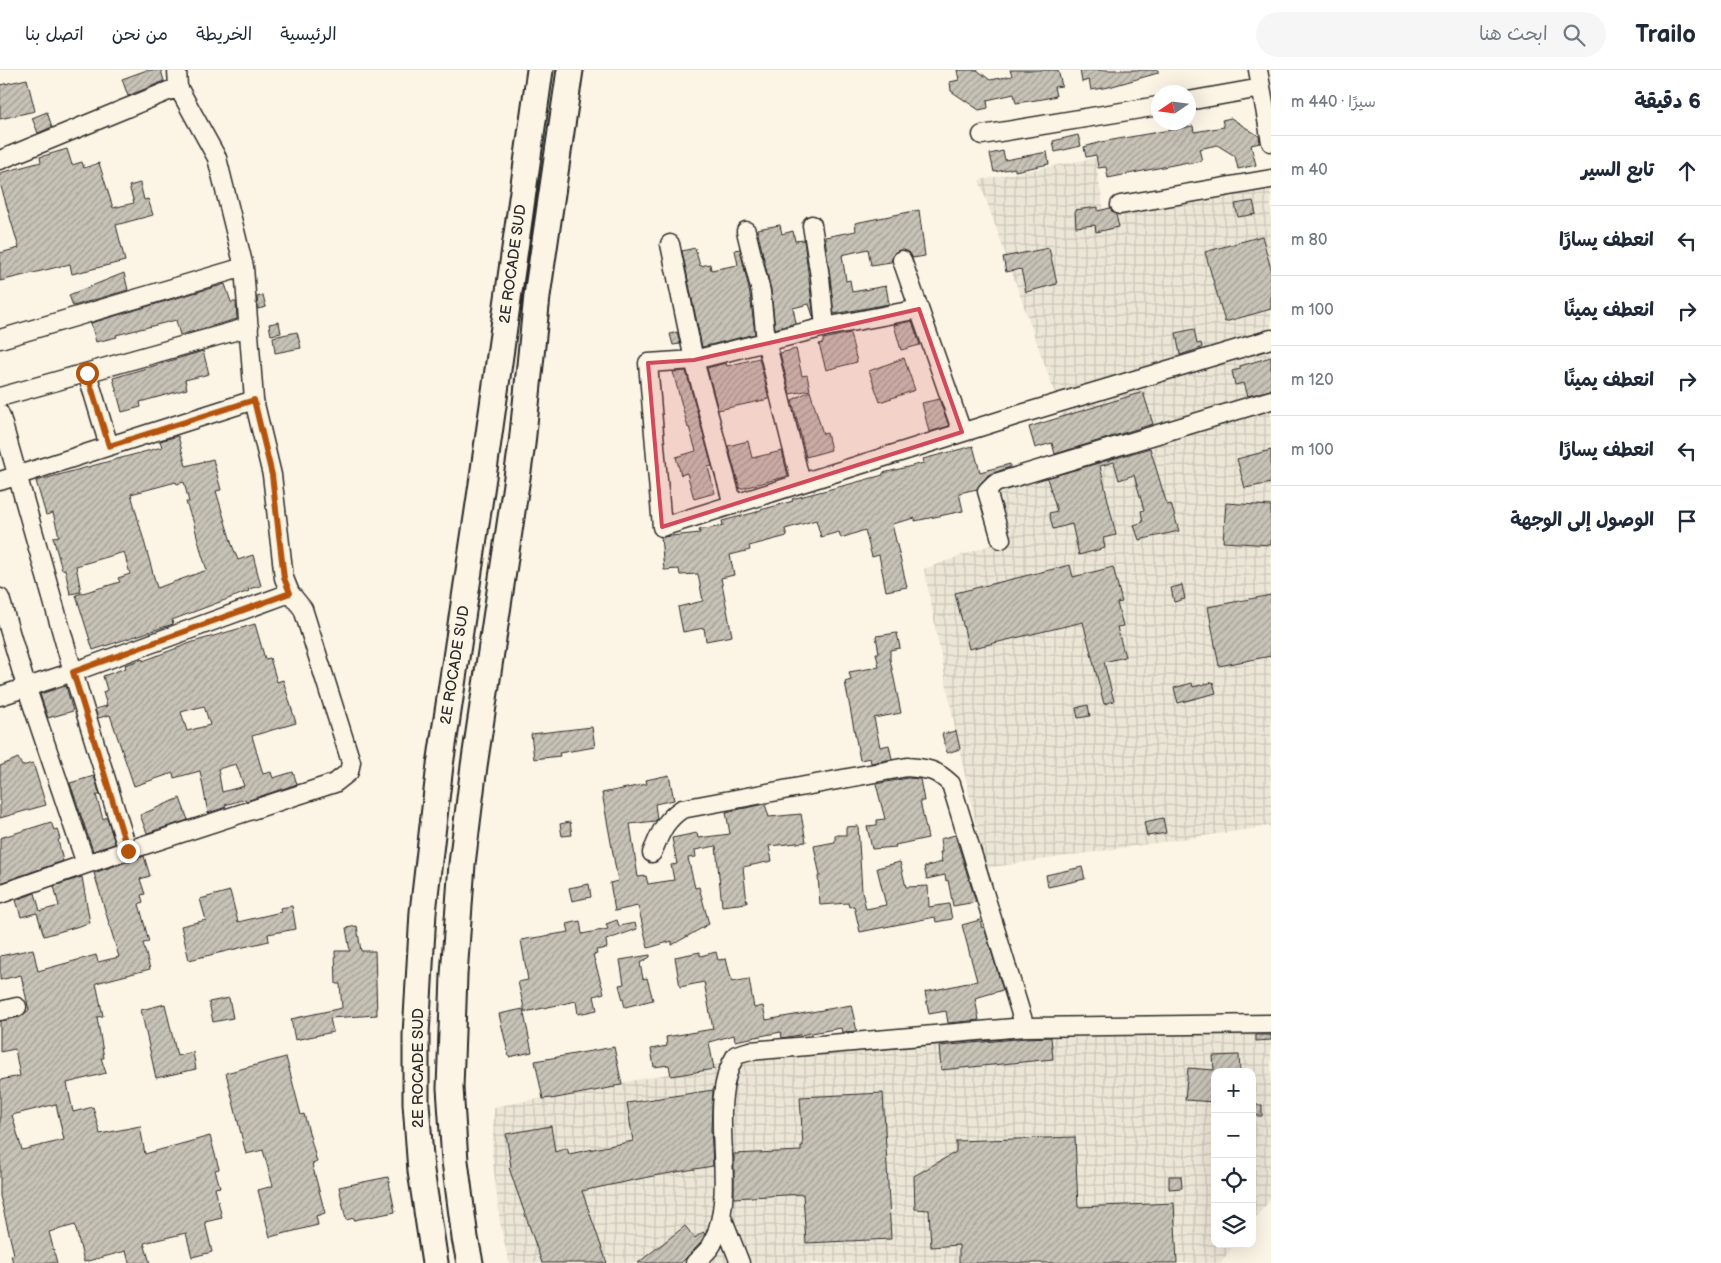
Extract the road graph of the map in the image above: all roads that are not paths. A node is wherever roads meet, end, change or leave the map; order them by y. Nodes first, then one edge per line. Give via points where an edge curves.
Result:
1 (522, 70) edge
2 (540, 70) edge
3 (570, 70) edge
4 (1258, 70) edge
5 (178, 78) edge
6 (1261, 88) junction
7 (1196, 100) edge
8 (1151, 107) edge
9 (982, 136) dead end
10 (1271, 142) edge
11 (0, 160) edge
12 (1271, 179) edge
13 (1120, 205) dead end
14 (812, 226) dead end
15 (746, 230) dead end
16 (670, 244) dead end
17 (902, 260) dead end
18 (244, 267) junction
19 (509, 289) junction
20 (919, 309) junction
21 (249, 327) junction
22 (825, 327) junction
23 (0, 339) edge
24 (1271, 339) edge
25 (766, 341) junction
26 (694, 360) junction
27 (87, 373) junction
28 (0, 397) edge
29 (254, 400) junction
30 (1271, 400) edge
31 (0, 414) edge
32 (962, 432) junction
33 (109, 446) junction
34 (18, 476) junction
35 (0, 481) edge
36 (801, 483) junction
37 (733, 505) junction
38 (1001, 539) dead end
39 (290, 593) junction
40 (0, 598) edge
41 (73, 672) junction
42 (26, 686) junction
43 (0, 696) edge
44 (128, 851) junction
45 (652, 852) dead end
46 (86, 864) junction
47 (0, 894) edge
48 (1271, 1024) edge
49 (1026, 1027) junction
50 (722, 1217) junction
51 (435, 1263) edge
52 (470, 1263) edge
53 (695, 1263) edge
54 (740, 1263) edge

1 - 19 highway
2 - 19 highway, 2E ROCADE SUD
3 - 52 highway, 2E ROCADE SUD via 537,296 522,444 462,864 450,1088 455,1161
4 - 6 street
5 - 11 street
5 - 18 street via 216,158
6 - 7 street
6 - 10 street
8 - 9 street
12 - 13 street
14 - 22 street
15 - 25 street via 762,292
16 - 26 street
17 - 20 street
18 - 21 street
18 - 23 street
19 - 51 highway, 2E ROCADE SUD via 439,774 423,912 416,1103 421,1171
20 - 22 street
20 - 32 street
21 - 27 street
21 - 29 street
22 - 25 street
24 - 32 street
25 - 26 street
25 - 36 street
26 - 37 street
26 - 37 street via 648,364 662,528
27 - 28 street
27 - 33 street
29 - 33 street
29 - 39 street via 272,475 284,578
30 - 38 street via 995,483 987,491
31 - 34 street
32 - 36 street
33 - 34 street
34 - 35 street
34 - 41 street
36 - 37 street
39 - 41 street
39 - 44 street via 302,608 351,762 349,772 335,783
40 - 42 street
41 - 42 street
41 - 44 street
42 - 43 street
42 - 46 street
44 - 46 street
45 - 49 street via 671,816 682,809 907,768 938,772 951,784
46 - 47 street
48 - 49 street
49 - 50 street via 750,1051 736,1055 729,1066 722,1108 725,1179
50 - 53 street via 711,1246
50 - 54 street

